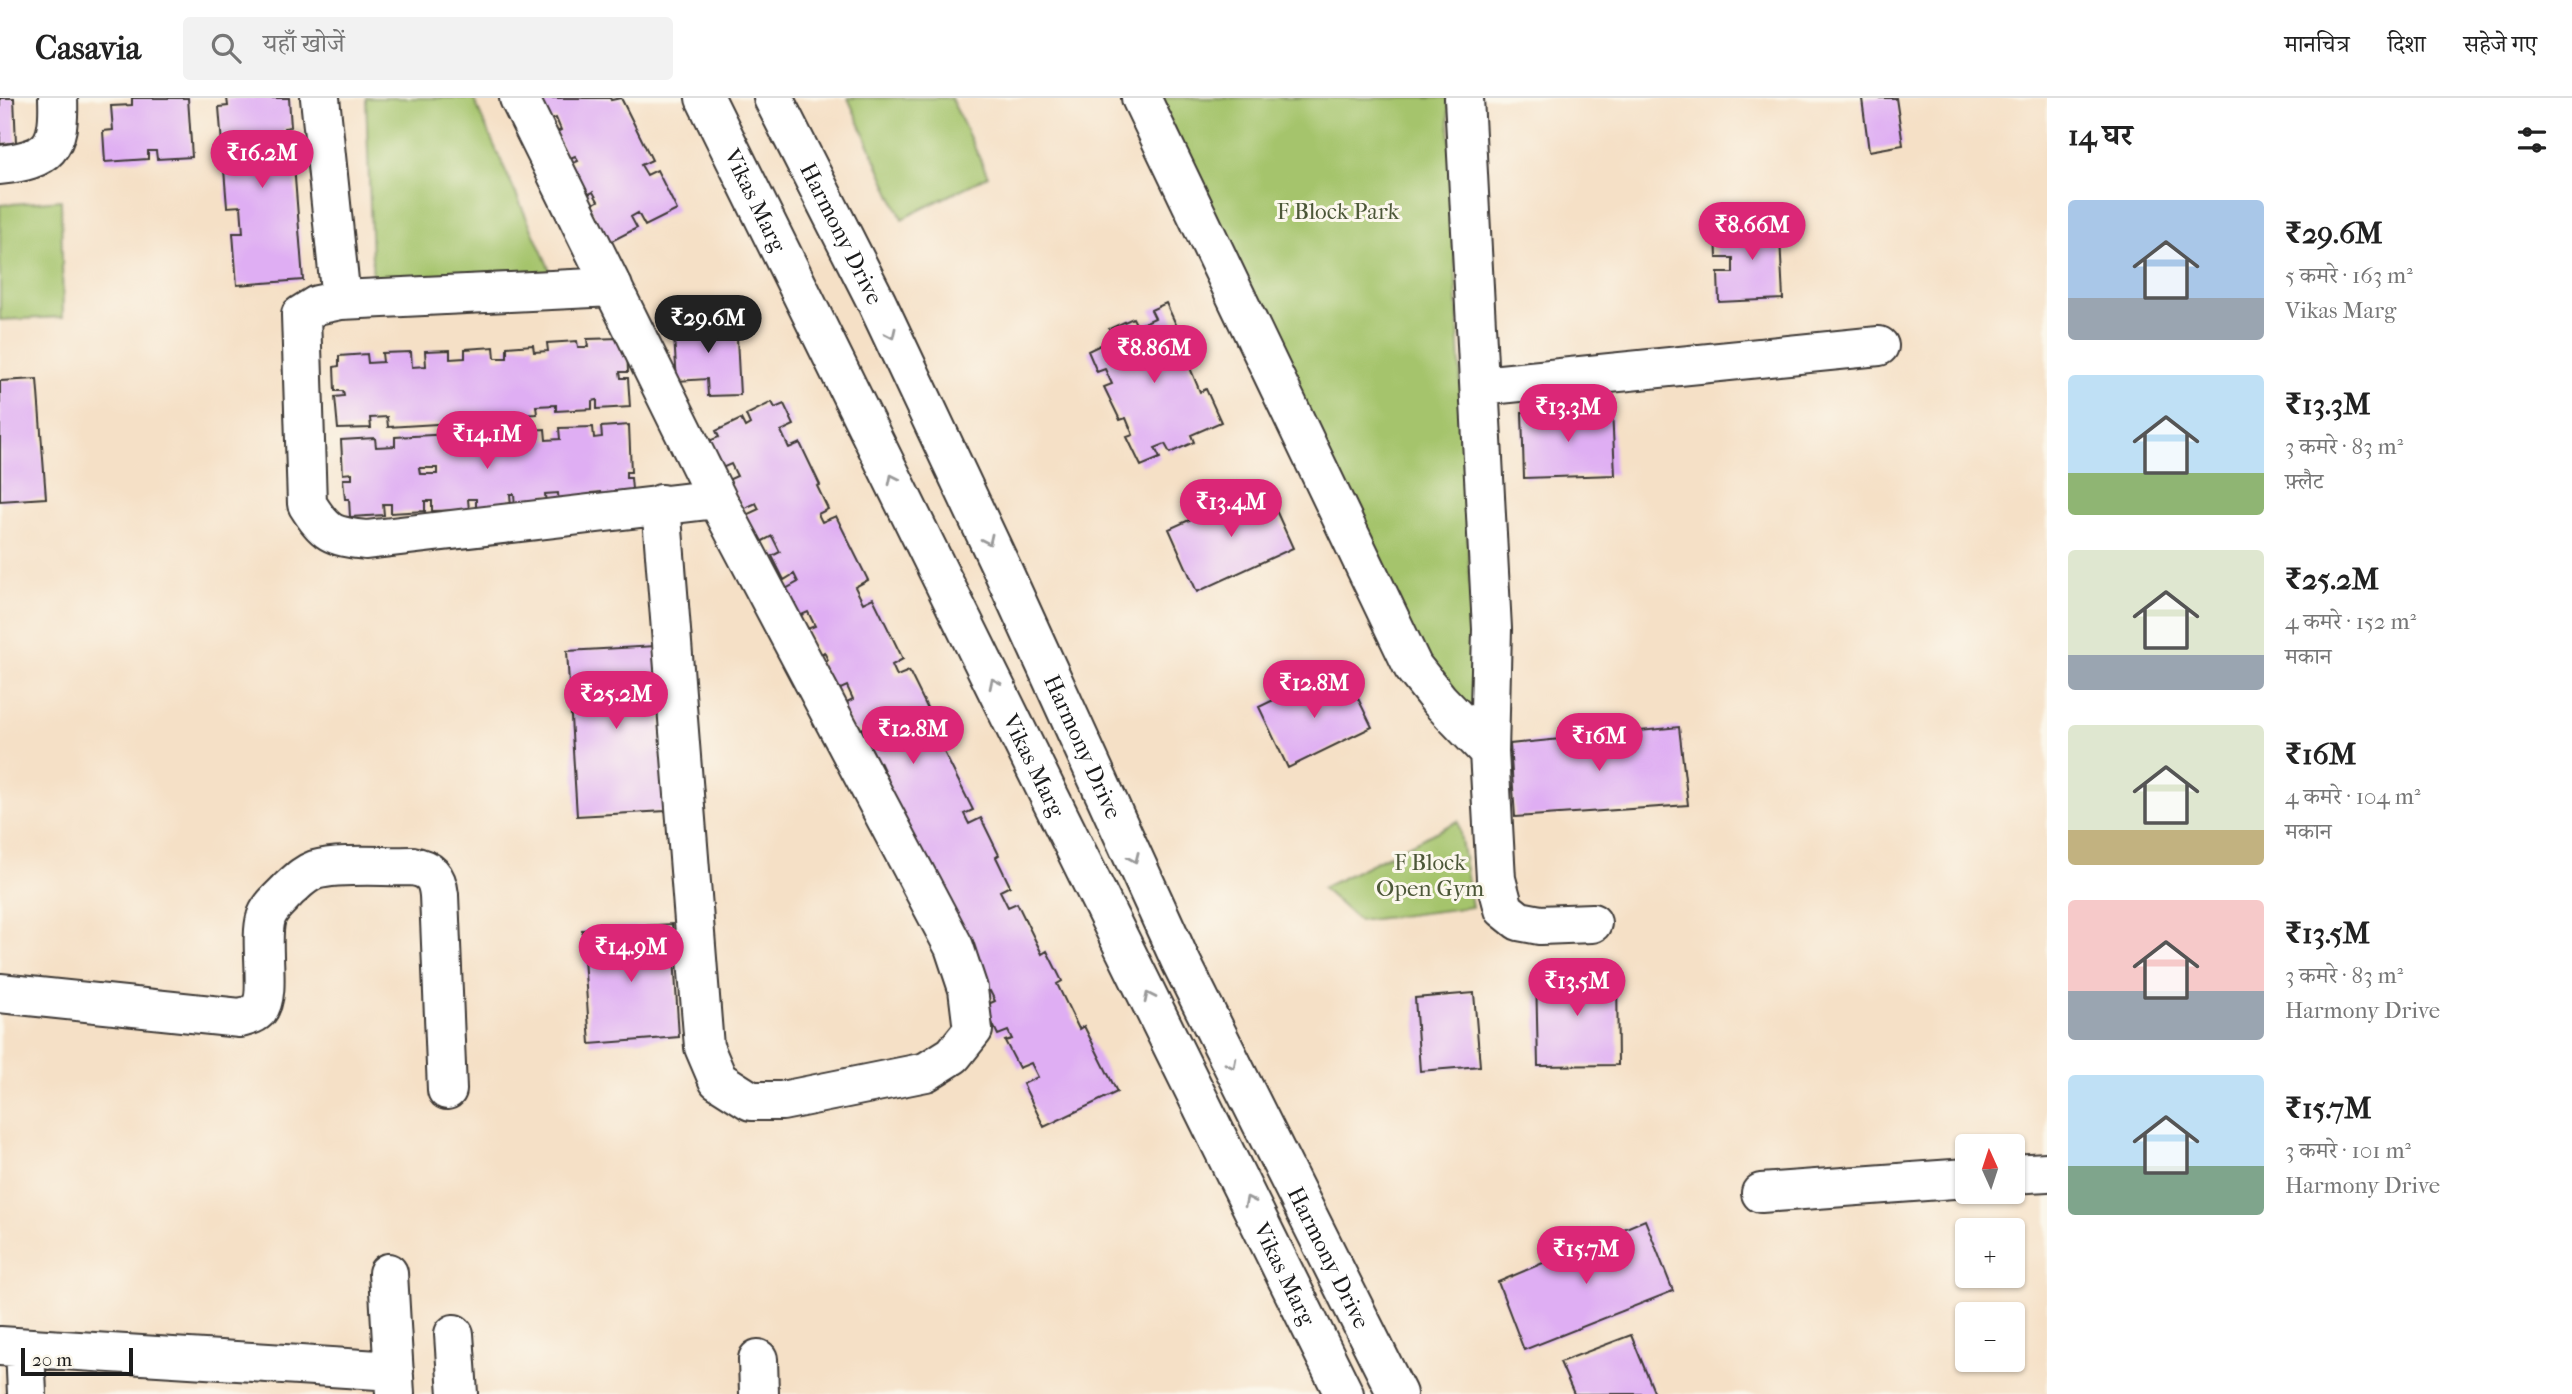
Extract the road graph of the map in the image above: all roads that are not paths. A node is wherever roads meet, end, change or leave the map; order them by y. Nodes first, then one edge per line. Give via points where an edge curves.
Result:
1 (58, 98) edge
2 (320, 98) edge
3 (519, 98) edge
4 (705, 98) edge
5 (773, 98) edge
6 (1141, 98) edge
7 (1464, 98) edge
8 (0, 165) edge
9 (612, 287) junction
10 (341, 300) junction
11 (1879, 346) dead end
12 (1480, 386) junction
13 (718, 499) junction
14 (661, 504) junction
15 (1489, 752) junction
16 (1592, 923) dead end
17 (0, 993) edge
18 (447, 1090) dead end
19 (2047, 1172) edge
20 (2025, 1173) edge
21 (1955, 1179) edge
22 (1761, 1193) dead end
23 (388, 1273) dead end
24 (454, 1334) dead end
25 (12, 1347) edge
26 (395, 1383) edge
27 (27, 1394) edge
28 (458, 1394) edge
29 (1344, 1394) edge
30 (1397, 1394) edge

1 - 8 street via 53,143 30,161
2 - 10 street
3 - 9 street
29 -> 4 street, Vikas Marg
5 -> 30 street, Harmony Drive via 899,350 1181,962
6 - 15 street via 1413,667
7 - 12 street
9 - 10 street
9 - 13 street
10 - 14 street via 317,305 301,315 307,505 319,524 336,536 366,540
11 - 12 street
12 - 15 street via 1492,629
13 - 14 street
13 - 14 street via 954,947 968,989 973,1030 953,1055 926,1072 782,1101 751,1101 719,1080 704,1047
15 - 16 street via 1496,879 1504,909 1519,921 1540,925
17 - 18 street via 251,1016 262,1003 266,919 301,878 327,868 424,868 438,884
19 - 20 street
21 - 22 street
23 - 26 street
24 - 28 street
25 - 26 street
25 - 27 street

